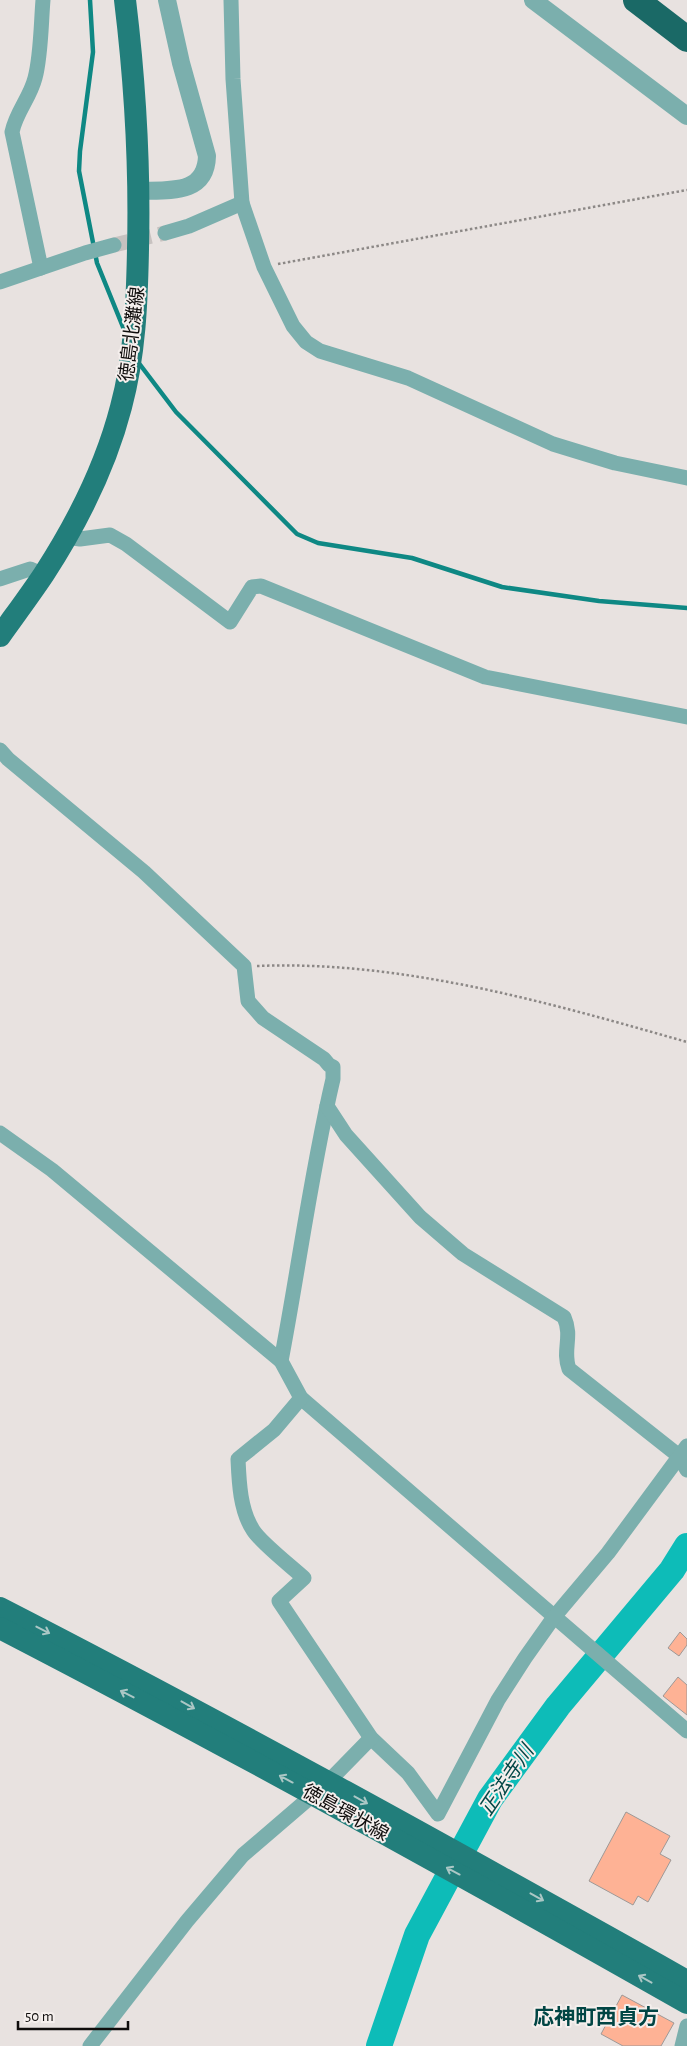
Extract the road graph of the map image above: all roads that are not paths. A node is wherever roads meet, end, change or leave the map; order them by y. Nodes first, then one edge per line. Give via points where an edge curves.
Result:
1 (43, 0) edge
2 (125, 0) edge
3 (167, 0) edge
4 (231, 0) edge
5 (533, 0) edge
6 (636, 0) edge
7 (687, 39) edge
8 (687, 116) edge
9 (139, 191) junction
10 (242, 203) junction
11 (165, 233) tunnel mouth
12 (108, 247) tunnel mouth
13 (41, 268) junction
14 (0, 282) edge
15 (687, 478) edge
16 (65, 537) junction
17 (44, 574) junction
18 (0, 579) edge
19 (0, 636) edge
20 (687, 717) edge
21 (0, 750) edge
22 (327, 1106) junction
23 (0, 1134) edge
24 (281, 1361) junction
25 (302, 1398) junction
26 (683, 1451) edge
27 (687, 1470) edge
28 (0, 1608) edge
29 (554, 1617) junction
30 (0, 1628) edge
31 (687, 1732) edge
32 (371, 1738) junction
33 (322, 1788) junction
34 (438, 1814) junction
35 (425, 1842) junction
36 (490, 1881) junction
37 (687, 1981) edge
38 (687, 2003) edge
39 (687, 2026) edge
40 (90, 2046) edge
41 (682, 2046) edge

1 - 13 street via 36,77 14,119 12,132
2 - 9 main road, 徳島北灘線
3 - 9 street via 207,156 207,167 202,178 178,190
4 - 10 street
5 - 8 street
6 - 7 highway
9 - 16 main road, 徳島北灘線 via 137,308 122,406 88,496
10 - 11 street
10 - 15 street via 264,267 293,326 306,342 320,351 408,378 553,444 615,463
12 - 13 street
13 - 14 street
16 - 17 main road, 徳島北灘線
16 - 20 street via 80,540 110,536 126,544 230,622 252,586 261,586 485,677
17 - 18 street via 30,569
17 - 19 main road, 徳島北灘線
21 - 22 street via 144,872 244,966 248,1002 263,1018 332,1067 333,1079
22 - 24 street
22 - 26 street via 346,1135 420,1217 463,1254 564,1316 569,1327 566,1360 570,1369
23 - 24 street via 52,1170
24 - 25 street
25 - 29 street
25 - 32 street via 274,1430 238,1459 245,1513 253,1532 304,1578 279,1601
26 - 27 street
26 - 29 street via 608,1553
28 -> 33 main road, 徳島環状線 via 146,1682
29 - 31 street
29 - 34 street via 498,1700
33 -> 30 main road, 徳島環状線
32 - 33 street
32 - 34 street via 408,1773
33 - 35 main road, 徳島環状線
33 - 40 street via 243,1855
34 - 35 street
35 - 36 main road, 徳島環状線
36 -> 37 main road, 徳島環状線
38 -> 36 main road, 徳島環状線
39 - 41 street

